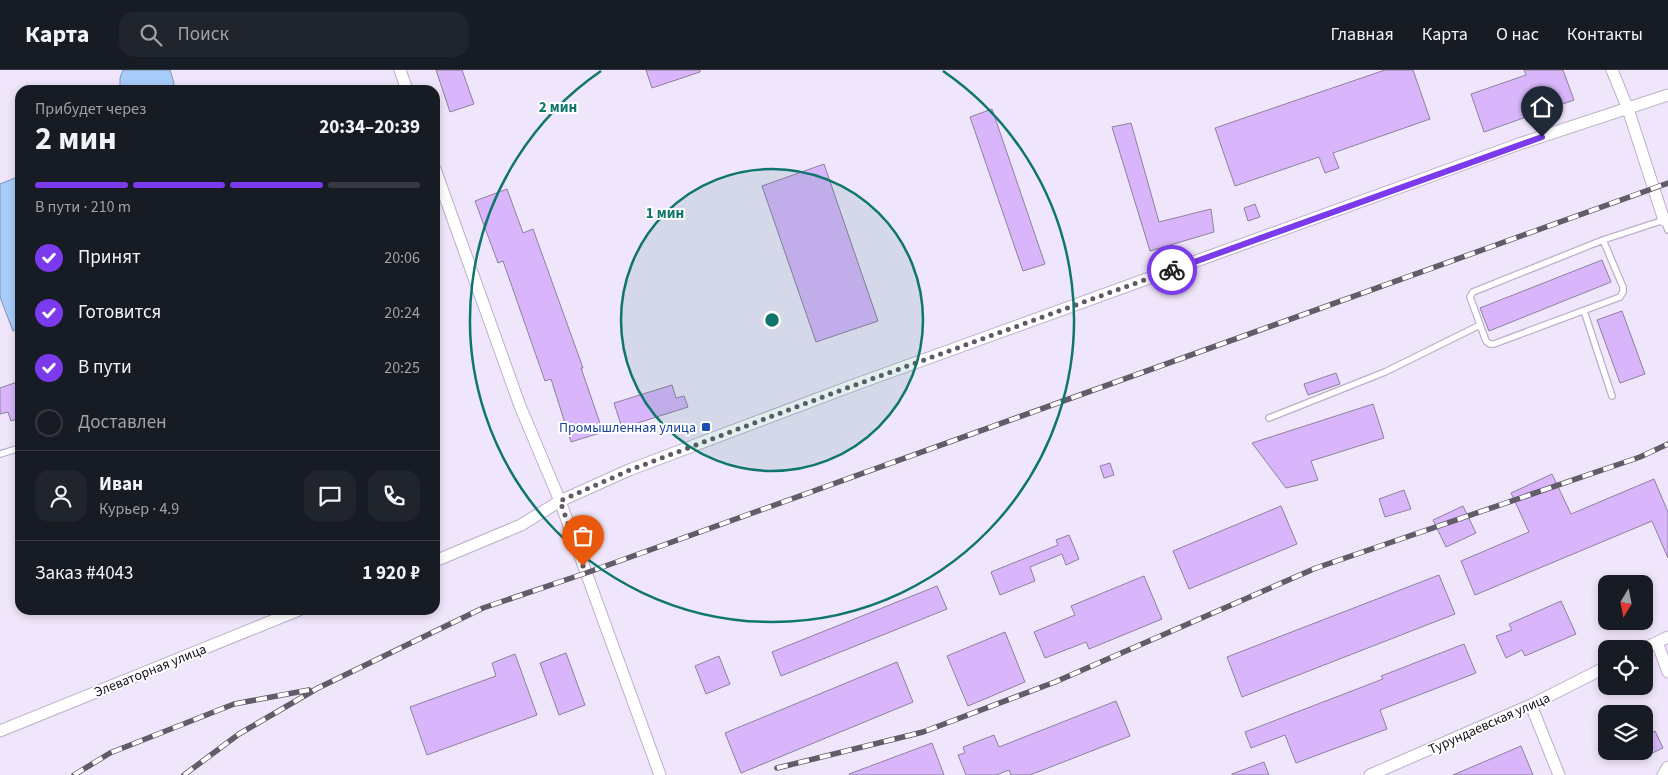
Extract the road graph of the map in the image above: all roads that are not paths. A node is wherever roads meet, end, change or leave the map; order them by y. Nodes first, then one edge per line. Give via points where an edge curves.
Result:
1 (400, 70) edge
2 (1612, 70) edge
3 (405, 85) edge
4 (1668, 95) edge
5 (1628, 109) junction
6 (440, 183) edge
7 (1666, 225) edge
8 (1603, 240) junction
9 (1584, 311) junction
10 (1480, 325) junction
11 (1612, 396) dead end
12 (1269, 418) dead end
13 (15, 450) edge
14 (0, 454) edge
15 (560, 501) junction
16 (440, 560) edge
17 (287, 615) edge
18 (1668, 637) edge
19 (1657, 642) junction
20 (1653, 644) edge
21 (1598, 671) edge
22 (1668, 672) edge
23 (1531, 705) junction
24 (0, 731) edge
25 (1668, 767) edge
26 (660, 775) edge
27 (1370, 775) edge
28 (1559, 775) edge
29 (1663, 775) edge

1 - 3 street
2 - 5 street
4 - 5 street
5 - 7 street
5 - 15 street via 1514,146 863,381 630,470
6 - 15 street via 520,406
7 - 8 lane
8 - 9 lane via 1623,292 1620,297
8 - 10 lane via 1473,292 1470,297
9 - 10 lane via 1494,344 1486,341
9 - 11 lane
10 - 12 lane via 1385,372
13 - 14 lane
15 - 16 street via 521,526
15 - 26 street
17 - 24 street, Элеваторная улица
18 - 19 street
19 - 20 street
19 - 22 street
21 - 23 street, Турундаевская улица
23 - 27 street, Турундаевская улица
23 - 28 street
25 - 29 street

